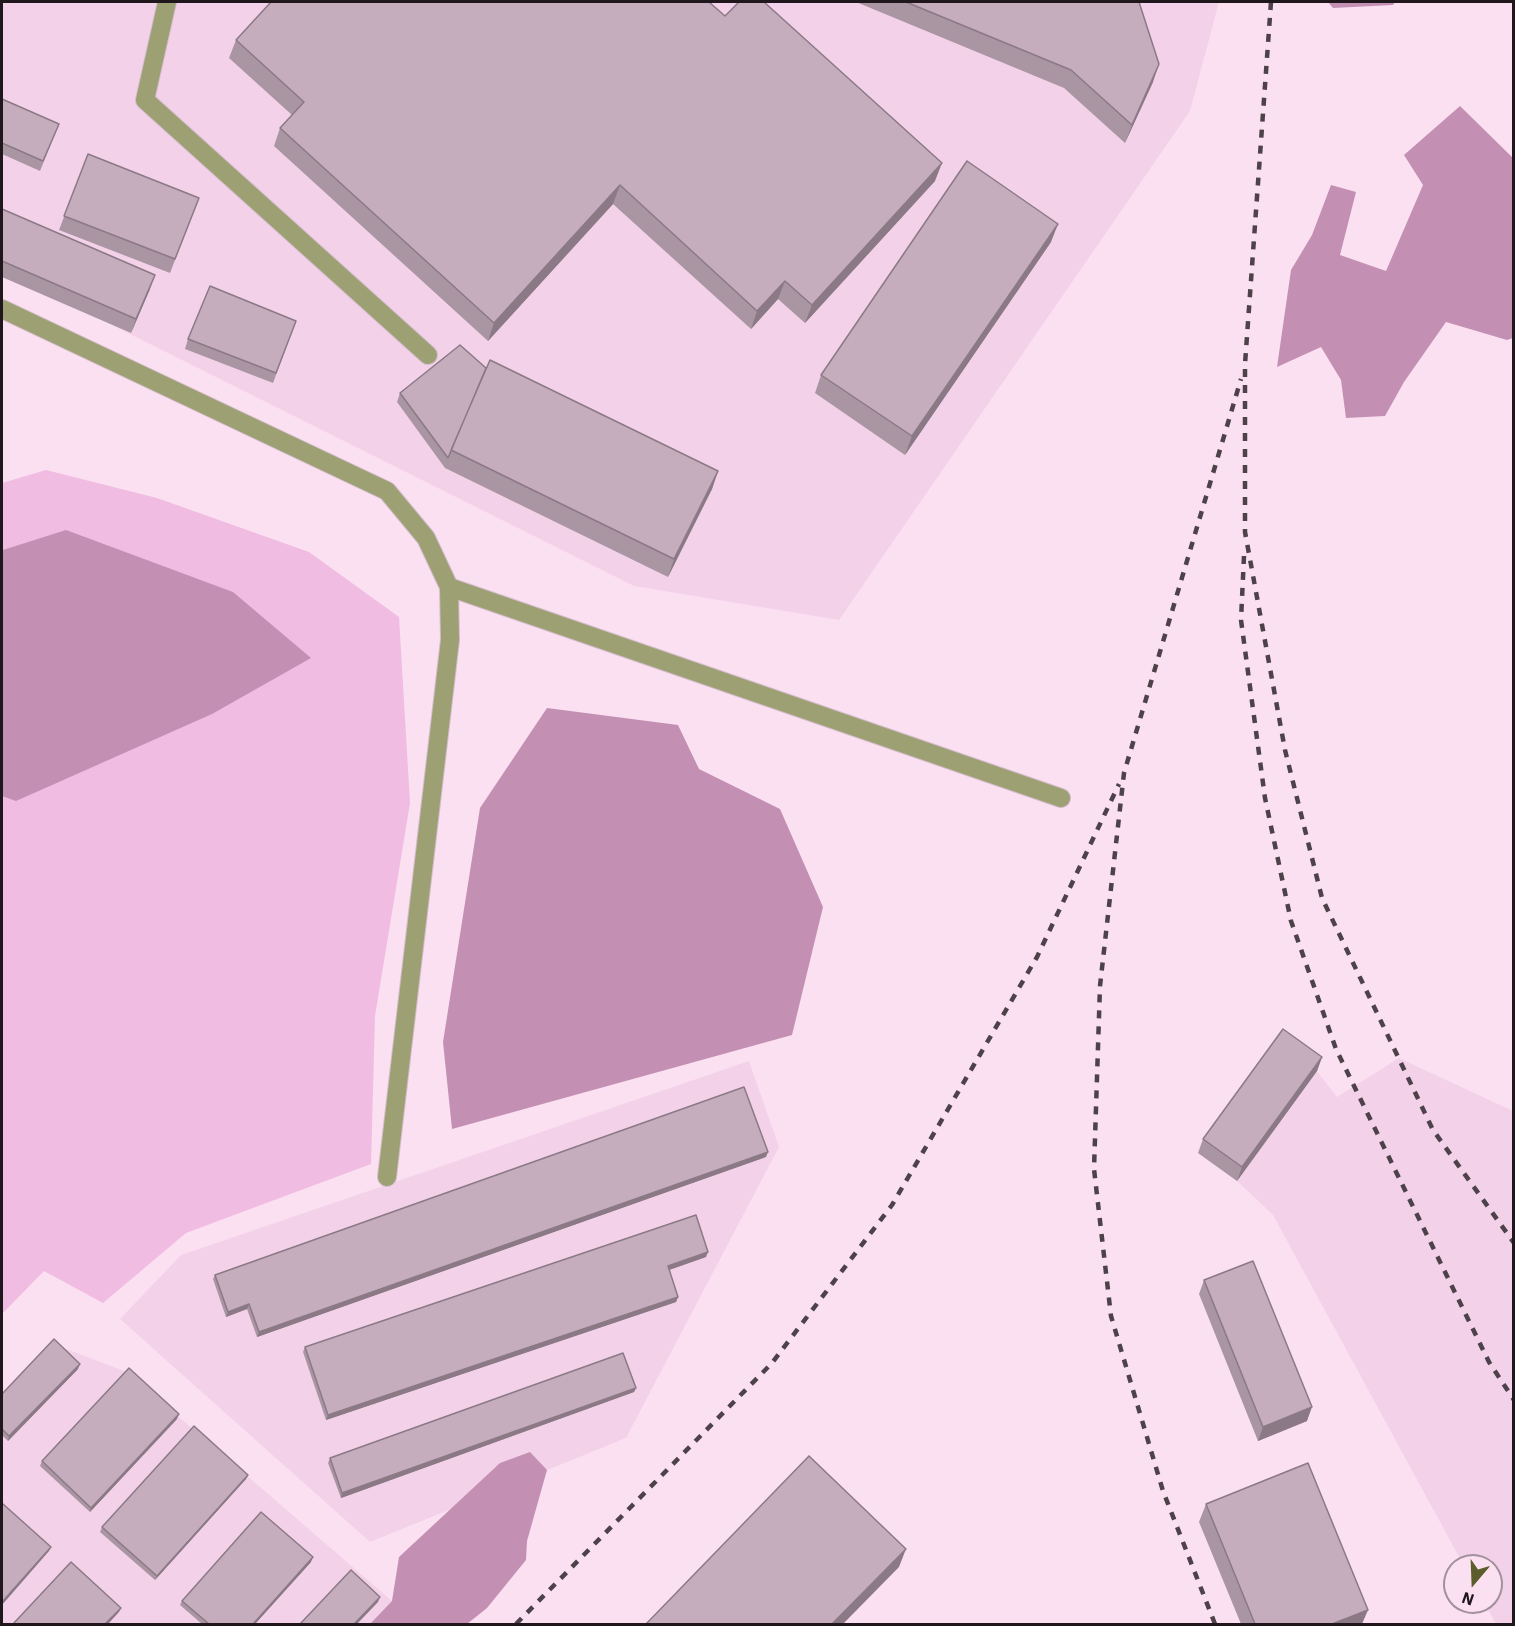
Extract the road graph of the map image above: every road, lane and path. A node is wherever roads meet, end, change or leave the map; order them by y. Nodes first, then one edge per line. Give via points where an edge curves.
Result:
1 (167, 2) edge
2 (2, 309) edge
3 (428, 355) dead end
4 (449, 587) junction
5 (1061, 798) dead end
6 (387, 1177) dead end

1 - 3 lane via 145,100
2 - 4 lane via 387,491 426,538
4 - 5 lane
4 - 6 lane via 450,640

